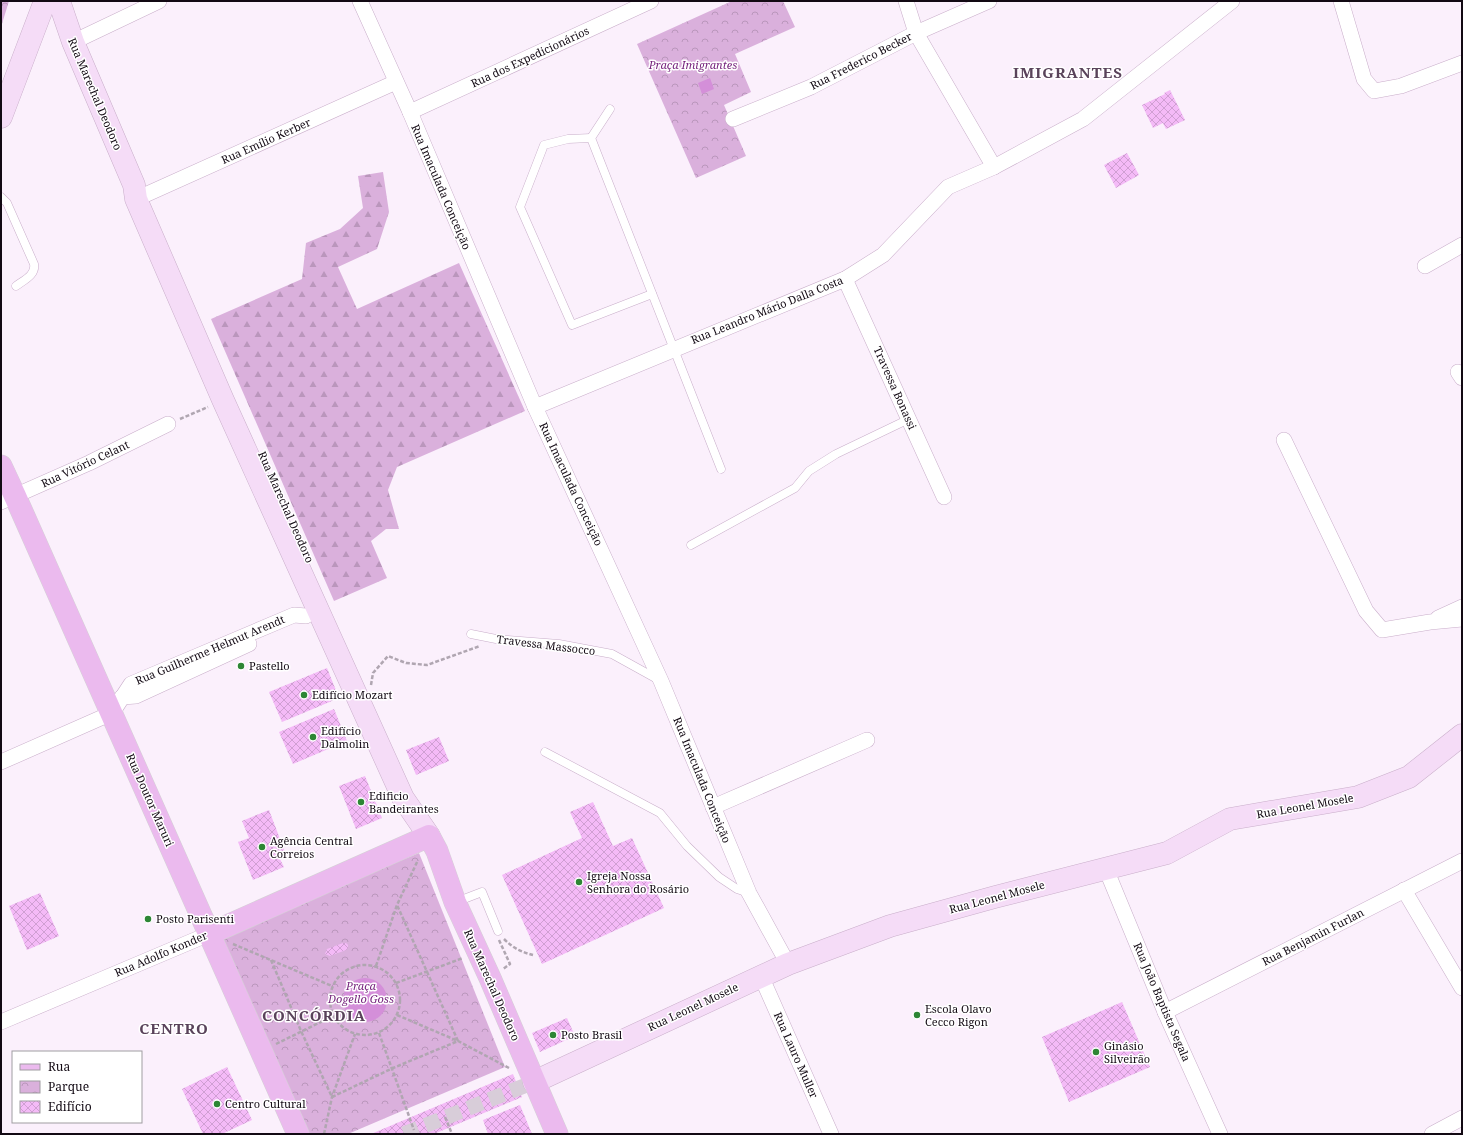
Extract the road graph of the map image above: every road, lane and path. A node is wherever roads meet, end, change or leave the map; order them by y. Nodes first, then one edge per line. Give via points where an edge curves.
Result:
1 (45, 1) edge
2 (59, 1) edge
3 (159, 1) edge
4 (360, 1) edge
5 (651, 1) edge
6 (906, 1) edge
7 (989, 1) edge
8 (1232, 1) edge
9 (1341, 1) edge
10 (916, 33) junction
11 (74, 42) junction
12 (1462, 63) edge
13 (396, 82) junction
14 (610, 109) dead end
15 (410, 112) junction
16 (1, 117) edge
17 (733, 119) dead end
18 (591, 138) junction
19 (994, 166) junction
20 (138, 193) junction
21 (1, 197) edge
22 (1462, 245) edge
23 (1425, 266) dead end
24 (845, 279) junction
25 (16, 286) dead end
26 (652, 294) junction
27 (673, 349) junction
28 (223, 400) junction
29 (534, 407) junction
30 (909, 419) junction
31 (168, 424) joint
32 (1284, 440) dead end
33 (1, 466) edge
34 (721, 469) dead end
35 (944, 497) dead end
36 (8, 499) edge
37 (690, 544) dead end
38 (1462, 607) edge
39 (318, 611) junction
40 (1462, 619) edge
41 (1430, 622) junction
42 (471, 634) dead end
43 (496, 639) junction
44 (661, 681) junction
45 (370, 693) junction
46 (117, 705) junction
47 (1462, 735) edge
48 (867, 740) dead end
49 (545, 752) dead end
50 (1, 762) edge
51 (713, 807) junction
52 (429, 836) junction
53 (1462, 861) edge
54 (1106, 869) junction
55 (1404, 890) junction
56 (749, 892) junction
57 (455, 902) junction
58 (397, 905) junction
59 (498, 931) junction
60 (209, 934) junction
61 (477, 952) junction
62 (533, 955) dead end
63 (271, 960) junction
64 (788, 964) junction
65 (376, 966) junction
66 (427, 971) junction
67 (761, 976) junction
68 (490, 978) junction
69 (396, 983) junction
70 (332, 986) junction
71 (1462, 988) edge
72 (1165, 1012) junction
73 (397, 1015) junction
74 (333, 1016) junction
75 (1, 1022) edge
76 (301, 1031) junction
77 (379, 1033) junction
78 (356, 1034) junction
79 (458, 1041) junction
80 (261, 1051) junction
81 (393, 1068) junction
82 (534, 1082) junction
83 (332, 1097) junction
84 (445, 1118) dead end
85 (1462, 1118) edge
86 (414, 1130) dead end
87 (298, 1134) edge
88 (324, 1134) edge
89 (452, 1134) edge
90 (557, 1134) edge
91 (831, 1134) edge
92 (1220, 1134) edge
93 (1432, 1134) edge

1 - 16 street
2 - 11 street, Rua Marechal Deodoro
3 - 11 street
4 - 13 street, Rua Imaculada Conceição
5 - 15 street, Rua dos Expedicionários
6 - 10 street
7 - 10 street, Rua Frederico Becker
8 - 19 street, Rua Leandro Mário Dalla Costa via 1083,119
9 - 12 street via 1364,79 1374,91 1401,86
10 - 17 street, Rua Frederico Becker via 811,87
10 - 19 street
11 - 20 street, Rua Marechal Deodoro
13 - 15 street, Rua Imaculada Conceição
13 - 20 street, Rua Emílio Kerber
14 - 18 lane
15 - 29 street, Rua Imaculada Conceição
18 - 26 lane
18 - 26 lane via 568,139 544,145 520,208 572,325
19 - 24 street, Rua Leandro Mário Dalla Costa via 948,187 883,254
20 - 28 street, Rua Marechal Deodoro
20 - 39 street, Rua Marechal Deodoro
21 - 25 lane via 7,202 35,269
22 - 23 street
24 - 27 street, Rua Leandro Mário Dalla Costa
24 - 30 street, Travessa Bonassi
26 - 27 lane
27 - 29 street, Rua Leandro Mário Dalla Costa
27 - 34 lane
28 - 31 path
28 - 39 street, Rua Marechal Deodoro
29 - 44 street, Rua Imaculada Conceição
30 - 35 street, Travessa Bonassi
30 - 37 lane via 836,454 809,471 795,488
31 - 36 street, Rua Vitório Celant
32 - 41 street via 1366,611 1382,630
33 - 36 main road, Rua Doutor Maruri
36 - 46 main road, Rua Doutor Maruri
38 - 41 street
39 - 45 street, Rua Marechal Deodoro
39 - 46 street, Rua Guilherme Helmut Arendt
39 - 52 street, Rua Marechal Deodoro via 403,798
40 - 41 street
42 - 43 lane, Travessa Massocco
43 - 44 lane, Travessa Massocco via 559,644 612,654
43 - 45 path via 427,665 406,663 388,656 373,673
44 - 51 street, Rua Imaculada Conceição
45 - 52 street, Rua Marechal Deodoro via 414,793
46 - 50 street, Rua Guilherme Helmut Arendt
46 - 60 main road, Rua Doutor Maruri
47 - 54 street, Rua Leonel Mosele via 1409,777 1358,797 1230,819 1167,853
48 - 51 street
49 - 56 lane via 660,813 687,846 719,877 737,889
51 - 56 street, Rua Imaculada Conceição
52 - 57 main road, Rua Marechal Deodoro
52 - 58 path
52 - 60 main road, Rua Adolfo Konder
53 - 55 street, Rua Benjamin Furlan
54 - 64 street, Rua Leonel Mosele via 995,896 890,926
54 - 72 street, Rua João Baptista Segala
55 - 71 street
55 - 72 street, Rua Benjamin Furlan
56 - 64 street, Rua Imaculada Conceição
57 - 59 lane via 482,892
57 - 61 main road, Rua Marechal Deodoro
58 - 65 path
58 - 66 path
59 - 62 path via 513,947
59 - 68 path via 499,942 510,964
60 - 63 path
60 - 75 street, Rua Adolfo Konder
60 - 80 main road, Rua Doutor Maruri
61 - 66 path
61 - 68 main road, Rua Marechal Deodoro
63 - 70 path
63 - 76 path
64 - 67 street, Rua Leonel Mosele
65 - 69 path via 384,970
65 - 70 path via 366,964 345,970
66 - 69 path
66 - 79 path
67 - 82 street, Rua Leonel Mosele
67 - 91 street, Rua Lauro Muller
68 - 82 main road, Rua Marechal Deodoro
69 - 73 path via 400,999
70 - 74 path via 330,1006
72 - 92 street, Rua João Baptista Segala
73 - 77 path
73 - 79 path
74 - 76 path
74 - 78 path via 346,1030
76 - 80 path
76 - 83 path
77 - 78 path
77 - 81 path
78 - 83 path
79 - 81 path
79 - 82 path
80 - 87 main road, Rua Doutor Maruri
81 - 83 path
81 - 86 path
82 - 90 main road, Rua Marechal Deodoro
83 - 88 path
84 - 89 path
85 - 93 street

